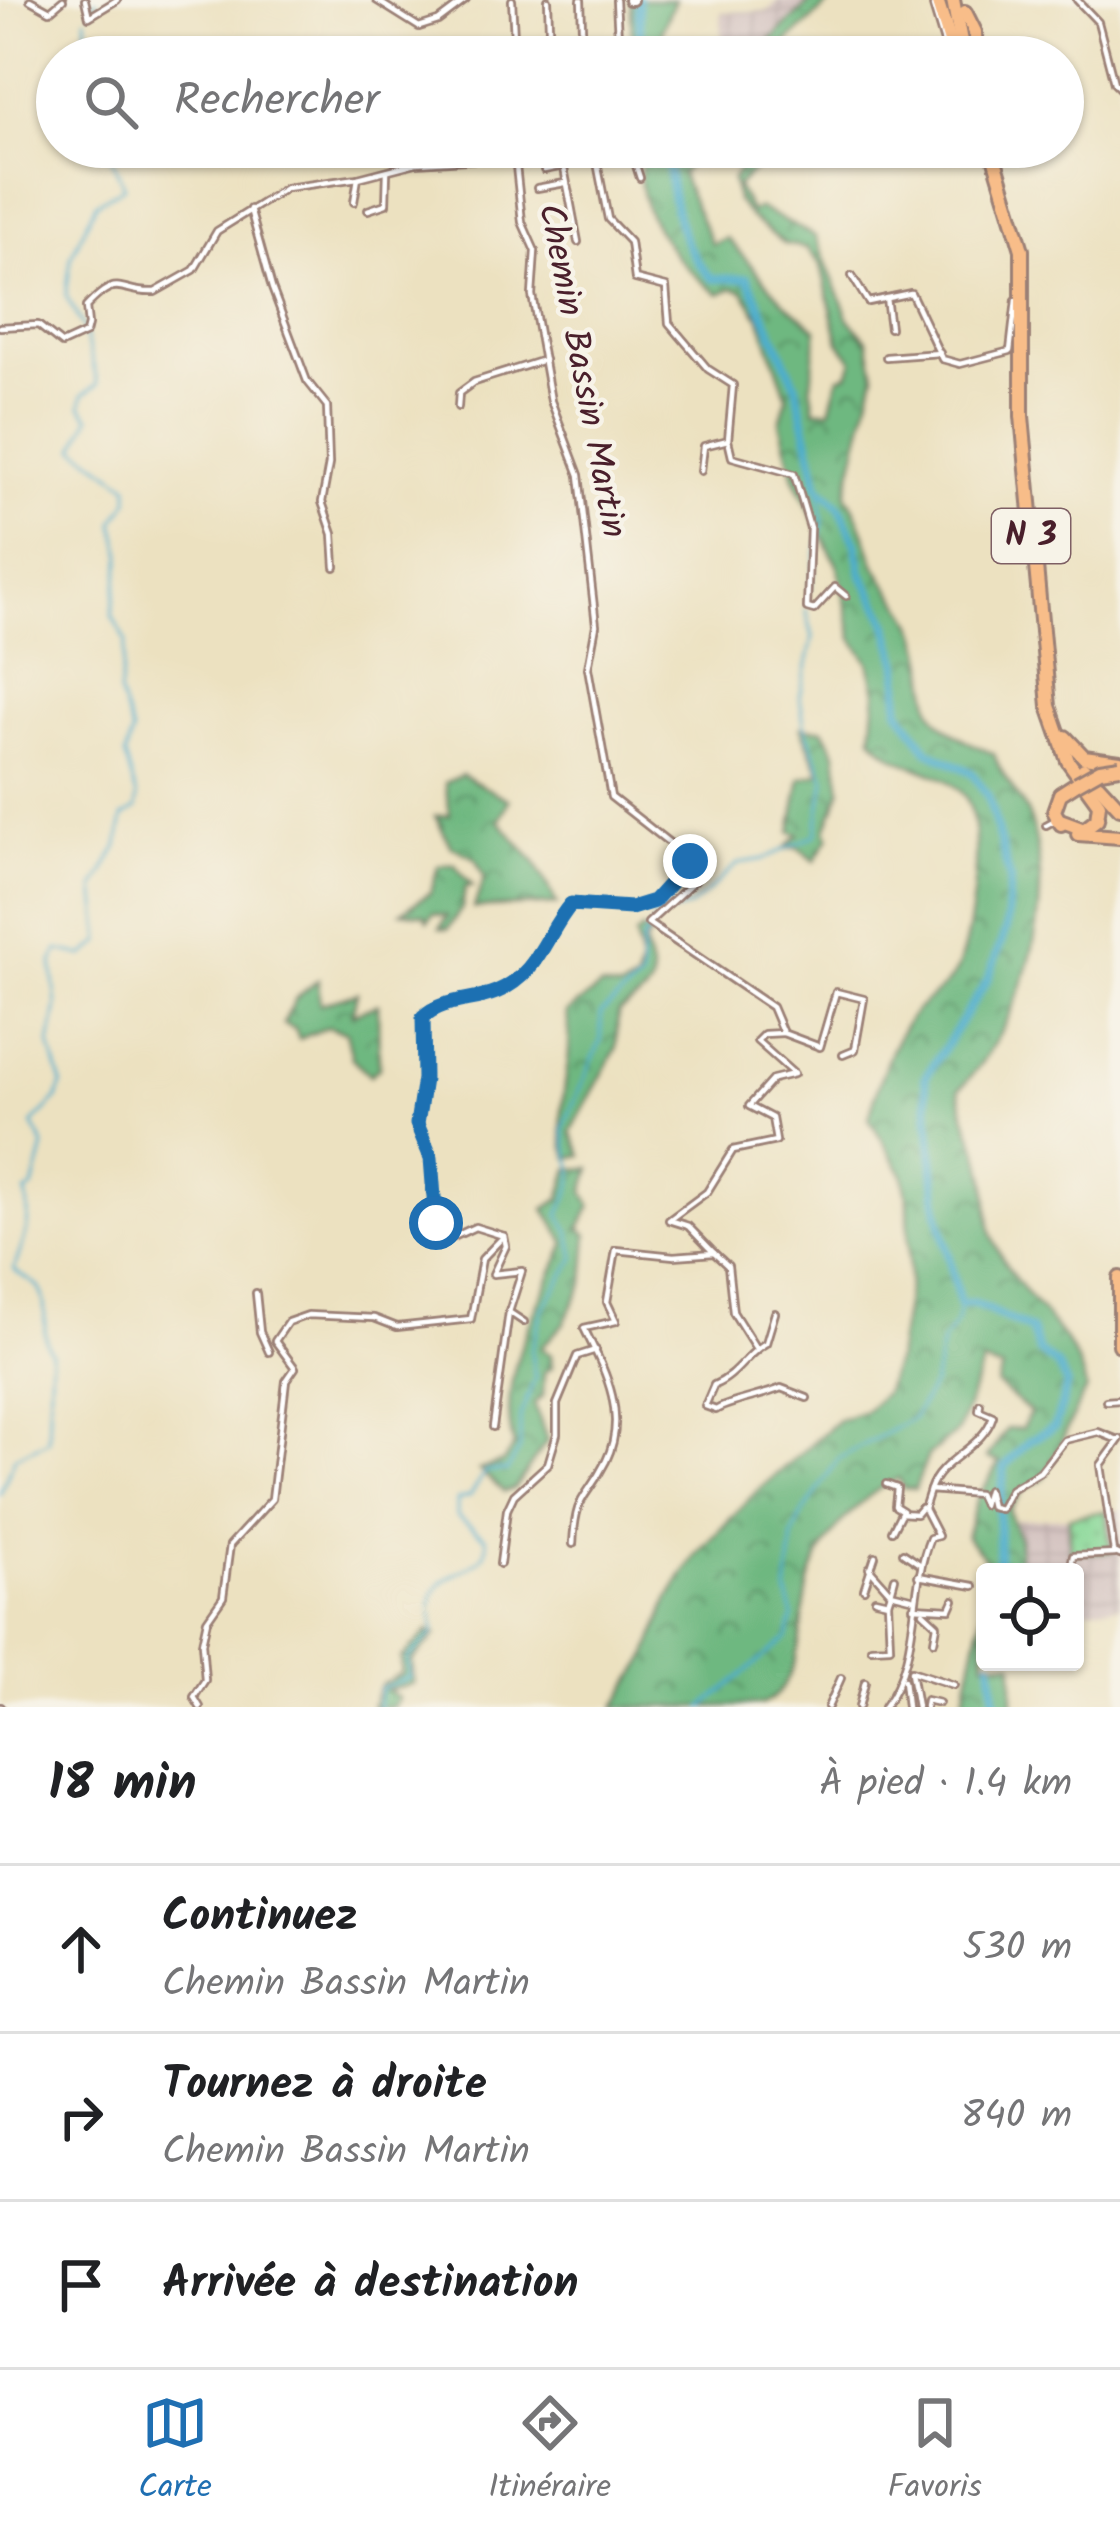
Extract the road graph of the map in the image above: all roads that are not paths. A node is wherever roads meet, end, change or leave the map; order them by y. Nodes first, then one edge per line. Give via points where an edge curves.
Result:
1 (30, 0) edge
2 (63, 0) edge
3 (85, 0) edge
4 (117, 0) edge
5 (376, 0) edge
6 (466, 0) edge
7 (512, 0) edge
8 (548, 0) edge
9 (581, 0) edge
10 (616, 0) edge
11 (934, 0) edge
12 (951, 0) edge
13 (1077, 0) edge
14 (964, 12) dead end
15 (513, 36) edge
16 (549, 36) edge
17 (582, 36) edge
18 (618, 36) edge
19 (949, 36) edge
20 (955, 36) edge
21 (975, 36) edge
22 (1120, 88) edge
23 (400, 168) edge
24 (516, 168) edge
25 (554, 168) edge
26 (564, 168) edge
27 (598, 168) edge
28 (637, 168) edge
29 (995, 168) edge
30 (997, 168) edge
31 (998, 168) edge
32 (544, 170) dead end
33 (387, 172) junction
34 (358, 178) junction
35 (640, 178) dead end
36 (565, 183) junction
37 (537, 188) dead end
38 (354, 202) dead end
39 (250, 209) junction
40 (368, 210) dead end
41 (578, 242) dead end
42 (852, 276) dead end
43 (869, 282) dead end
44 (856, 286) junction
45 (886, 298) junction
46 (0, 327) edge
47 (890, 328) dead end
48 (940, 353) junction
49 (886, 357) dead end
50 (544, 360) junction
51 (458, 406) dead end
52 (728, 440) junction
53 (701, 470) dead end
54 (335, 567) dead end
55 (846, 596) dead end
56 (1050, 676) junction
57 (1063, 750) junction
58 (1120, 767) edge
59 (1120, 809) edge
60 (1057, 820) junction
61 (1120, 837) edge
62 (690, 857) junction
63 (783, 1034) junction
64 (843, 1055) dead end
65 (504, 1236) junction
66 (714, 1253) junction
67 (1120, 1278) edge
68 (256, 1293) dead end
69 (509, 1312) junction
70 (775, 1313) dead end
71 (524, 1322) dead end
72 (1120, 1345) edge
73 (755, 1348) junction
74 (596, 1350) junction
75 (269, 1352) dead end
76 (807, 1398) dead end
77 (1120, 1400) edge
78 (1106, 1401) dead end
79 (980, 1404) dead end
80 (493, 1427) dead end
81 (1119, 1440) edge
82 (886, 1484) dead end
83 (930, 1490) junction
84 (924, 1504) junction
85 (903, 1511) junction
86 (892, 1532) dead end
87 (573, 1544) dead end
88 (903, 1553) dead end
89 (1117, 1555) edge
90 (875, 1556) dead end
91 (1073, 1563) edge
92 (500, 1564) dead end
93 (921, 1565) junction
94 (869, 1568) junction
95 (918, 1576) junction
96 (895, 1578) dead end
97 (974, 1586) dead end
98 (863, 1589) dead end
99 (890, 1592) junction
100 (875, 1599) dead end
101 (954, 1600) dead end
102 (888, 1602) junction
103 (914, 1603) junction
104 (923, 1612) junction
105 (934, 1641) dead end
106 (871, 1648) dead end
107 (908, 1670) junction
108 (841, 1678) dead end
109 (904, 1680) junction
110 (865, 1682) dead end
111 (954, 1685) dead end
112 (939, 1703) dead end
113 (888, 1705) edge
114 (200, 1707) edge
115 (828, 1707) edge
116 (859, 1707) edge
117 (907, 1707) edge
118 (921, 1707) edge

1 - 2 street via 50,11
3 - 4 street via 89,16
5 - 6 street via 419,27
7 - 15 street
8 - 16 street
9 - 17 street
10 - 18 street
11 - 19 highway
12 - 20 highway
13 - 22 street via 1100,26
14 - 21 highway
23 - 33 street
24 - 50 street, Chemin Bassin Martin via 522,223 535,251 532,295
25 - 32 street
26 - 36 street
27 - 52 street via 608,219 630,242 635,279 666,287 669,323 708,369 734,385
28 - 35 street
29 - 48 street via 1017,257 1010,351 960,364
30 - 57 highway, N 3 via 1022,250 1028,505 1049,706
31 - 56 highway, N 3 via 1027,249 1024,368
33 - 34 street
33 - 40 street via 386,203
34 - 38 street
34 - 39 street via 298,183
36 - 37 street
36 - 41 street
39 - 46 street via 209,240 194,270 155,292 126,284 100,292 86,307 79,338 62,344 38,325
39 - 54 street via 307,381 327,406 322,502
42 - 44 street
43 - 44 street
44 - 45 street via 868,302
45 - 47 street
45 - 48 street via 910,293
48 - 49 street
50 - 51 street via 469,385
50 - 62 street, Chemin Bassin Martin via 580,475 596,625 588,668 611,797
52 - 53 street via 704,446
52 - 55 street via 732,457 794,474 810,528 807,608 835,587
56 - 58 highway, N 3 via 1067,742 1084,757
56 - 59 highway, N 3 via 1063,739
57 - 59 highway, N 3
57 - 60 highway, N 3 via 1100,808 1089,827
58 - 59 highway via 1108,784
58 - 60 highway, bridge via 1062,795
60 - 61 highway via 1076,833
62 - 63 street via 694,880 651,915 650,925 772,1007
62 - 65 street via 654,901 631,908 571,904 542,955 505,987 423,1017 417,1124 431,1158 435,1240 475,1227
63 - 64 street via 820,1047 836,992 865,999 855,1050
63 - 66 street via 758,1041 794,1075 773,1079 749,1106 771,1117 776,1141 733,1150 706,1192 669,1221 685,1224
65 - 69 street via 494,1274 522,1271
65 - 114 street via 482,1259 471,1319 397,1328 374,1318 308,1315 282,1328 274,1341 295,1368 286,1381 272,1498 230,1545 224,1597 202,1643 205,1680 194,1697
66 - 73 street via 728,1266 733,1312
66 - 74 street via 616,1250 607,1302 616,1321 584,1328
67 - 72 highway
68 - 75 street
69 - 71 street
69 - 80 street
70 - 73 street via 768,1340
73 - 76 street via 748,1363 712,1387 706,1408 781,1388
74 - 87 street via 615,1403 614,1434 608,1458 575,1506
74 - 92 street via 577,1356 557,1404 548,1464 507,1510
77 - 78 street
79 - 83 street via 993,1416 988,1428
81 - 83 street via 1098,1432 1065,1440 1000,1509 991,1507 988,1490 983,1505 978,1494
81 - 89 street via 1101,1465
82 - 85 street via 897,1488
83 - 84 street
84 - 85 street via 916,1514
84 - 93 street via 938,1536
85 - 86 street
88 - 93 street
89 - 91 street via 1075,1556
90 - 94 street
93 - 95 street
94 - 98 street
94 - 99 street
95 - 97 street
95 - 103 street
96 - 99 street
99 - 102 street
99 - 103 street
100 - 102 street
101 - 104 street via 950,1610
102 - 106 street via 890,1647
103 - 104 street
103 - 107 street
104 - 105 street via 937,1625
107 - 109 street
107 - 111 street
107 - 118 street
108 - 115 street
109 - 113 street
109 - 117 street
110 - 116 street
112 - 118 street

